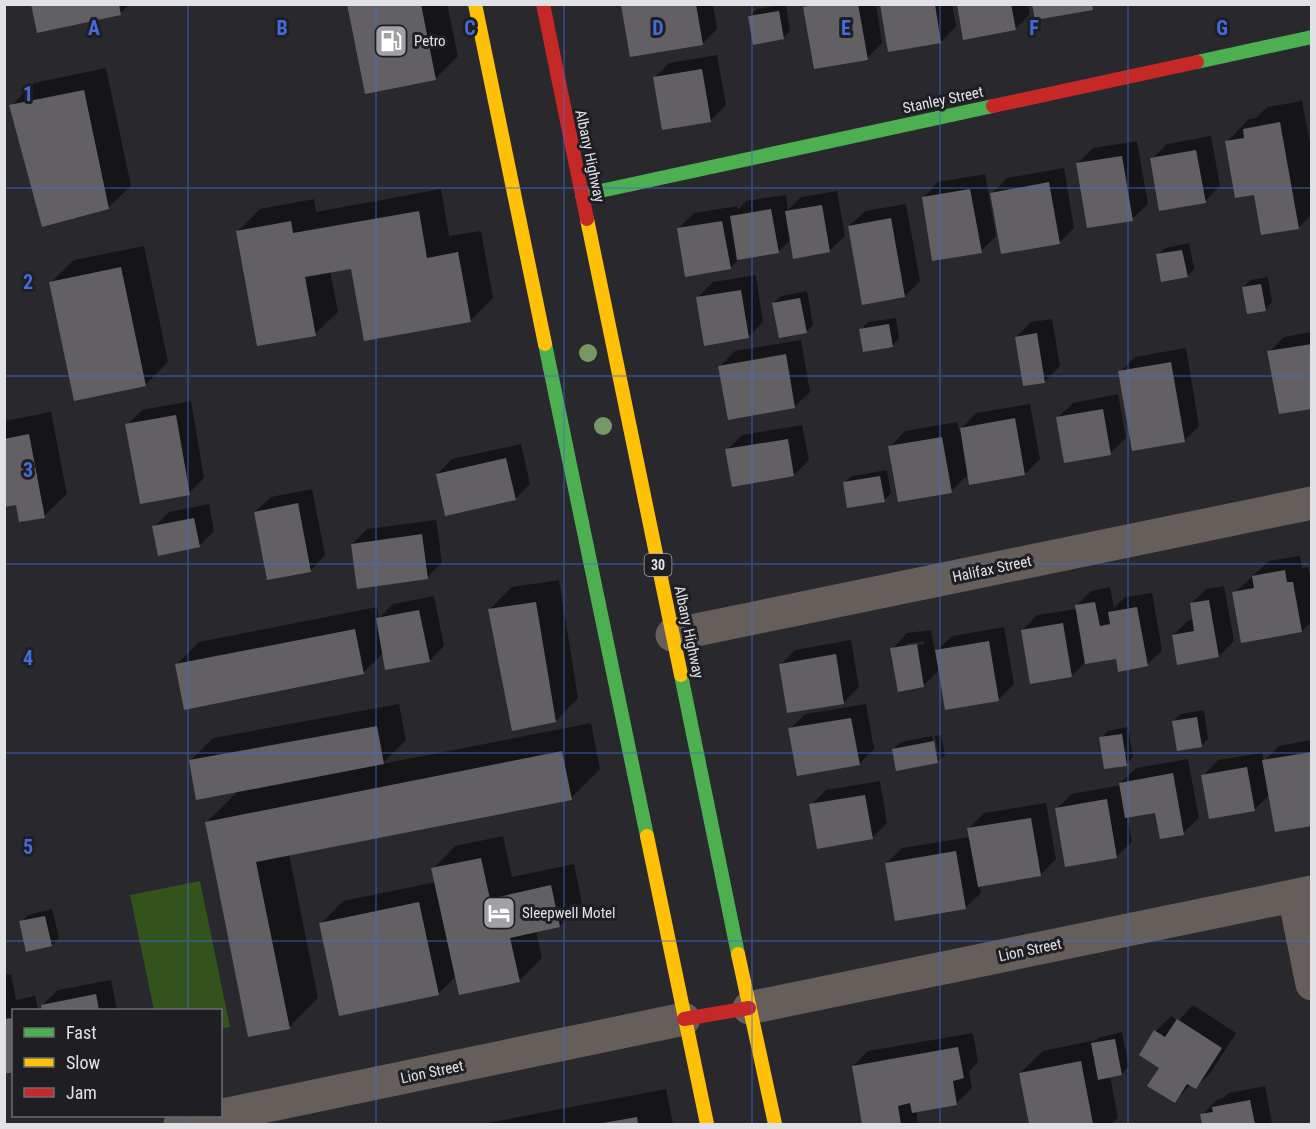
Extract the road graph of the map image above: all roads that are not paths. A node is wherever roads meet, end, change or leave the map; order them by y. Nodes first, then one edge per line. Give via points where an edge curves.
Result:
1 (475, 4) edge
2 (543, 4) edge
3 (1311, 37) edge
4 (582, 195) junction
5 (1311, 503) edge
6 (672, 634) junction
7 (1303, 894) edge
8 (1311, 984) edge
9 (749, 1008) junction
10 (684, 1019) junction
11 (222, 1116) edge
12 (218, 1117) edge
13 (180, 1125) edge
14 (707, 1125) edge
15 (775, 1125) edge

1 - 10 main road
2 - 4 main road, Albany Highway / 30
3 - 4 main road, Stanley Street
4 - 6 main road, Albany Highway / 30
5 - 6 street, Halifax Street
6 - 9 main road, Albany Highway / 30
7 - 8 street
7 - 9 street, Lion Street
9 - 10 main road
9 - 15 main road, Albany Highway / 30
10 - 11 street, Lion Street
10 - 14 main road
12 - 13 street, Lion Street

